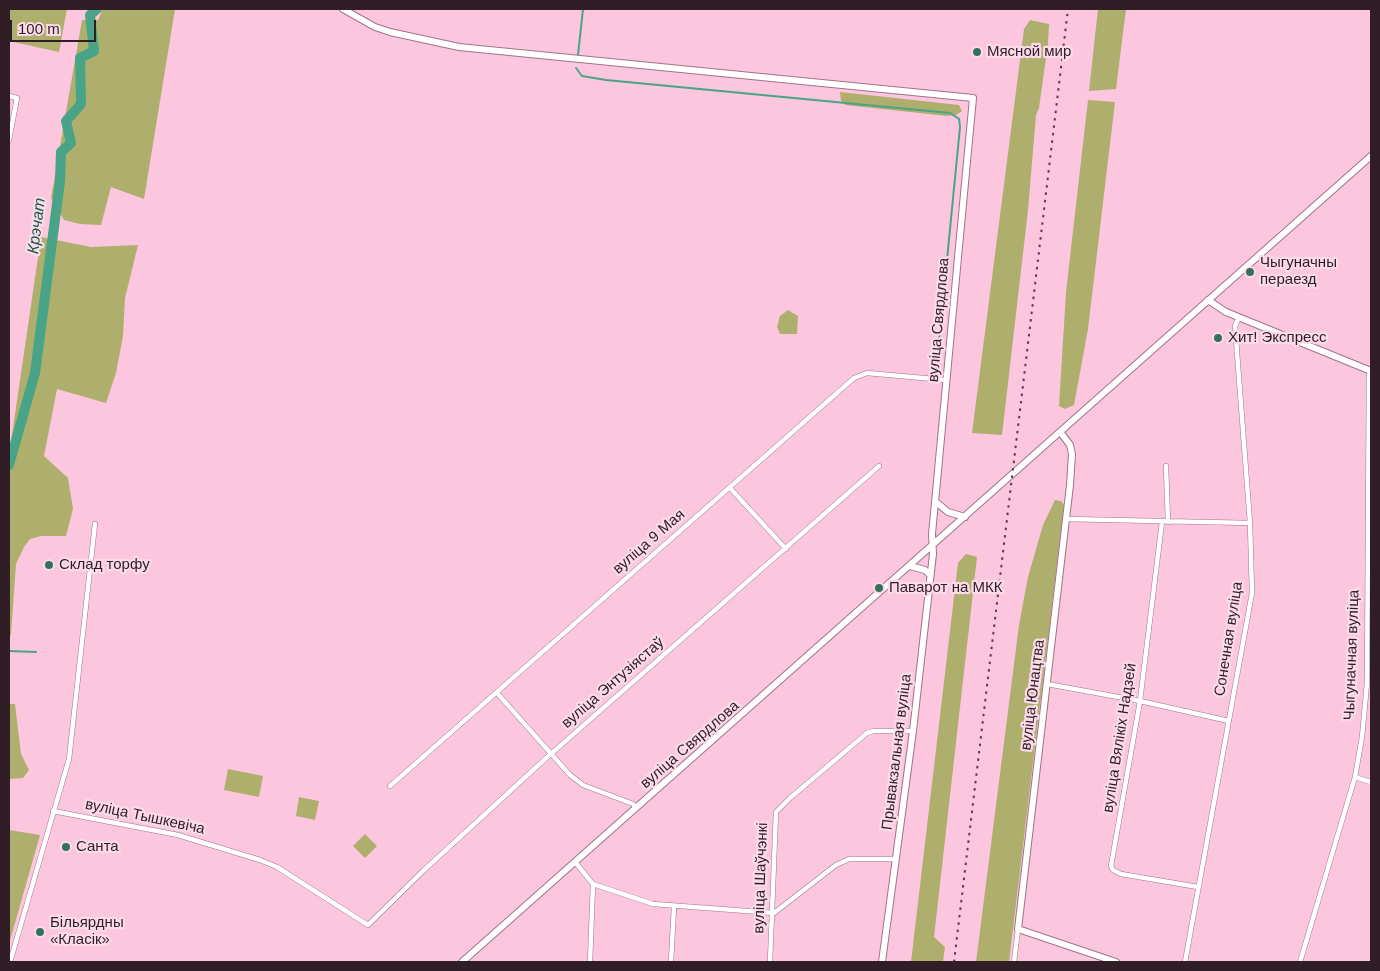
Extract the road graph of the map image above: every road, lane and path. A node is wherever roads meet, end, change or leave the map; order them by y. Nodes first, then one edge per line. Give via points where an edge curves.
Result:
1 (343, 9) edge
2 (9, 96) edge
3 (9, 140) edge
4 (1371, 156) edge
5 (1208, 300) junction
6 (1239, 317) junction
7 (1370, 371) edge
8 (946, 380) junction
9 (1061, 433) junction
10 (879, 466) dead end
11 (1166, 466) dead end
12 (730, 488) junction
13 (936, 502) junction
14 (965, 517) junction
15 (1066, 519) junction
16 (1162, 522) junction
17 (1168, 522) junction
18 (1250, 523) junction
19 (95, 524) dead end
20 (933, 545) junction
21 (786, 549) junction
22 (910, 566) junction
23 (930, 575) junction
24 (1047, 684) junction
25 (497, 693) junction
26 (1140, 701) junction
27 (1229, 721) junction
28 (913, 731) junction
29 (550, 755) junction
30 (1355, 777) junction
31 (1371, 782) edge
32 (390, 786) dead end
33 (636, 808) junction
34 (54, 811) junction
35 (896, 859) junction
36 (575, 862) junction
37 (593, 884) junction
38 (1198, 887) junction
39 (674, 906) junction
40 (774, 913) junction
41 (368, 925) joint
42 (1018, 929) junction
43 (10, 962) edge
44 (462, 962) edge
45 (590, 962) edge
46 (671, 962) edge
47 (770, 962) edge
48 (882, 962) edge
49 (1014, 962) edge
50 (1116, 962) edge
51 (1185, 962) edge
52 (1300, 962) edge

1 - 8 street, вуліца Свярдлова via 390,32 459,46 973,98
2 - 3 street via 17,98
4 - 5 street, вуліца Свярдлова
5 - 6 street via 1219,309
5 - 9 street, вуліца Свярдлова
6 - 7 street
6 - 18 street, Сонечная вуліца via 1235,326
7 - 30 street, Чыгуначная вуліца via 1367,683
8 - 12 street, вуліца 9 Мая via 867,374 854,378
8 - 13 street, вуліца Свярдлова
9 - 14 street, вуліца Свярдлова
9 - 15 street, вуліца Юнацтва via 1072,454
10 - 21 street, вуліца Энтузіястаў
11 - 17 street
12 - 21 street
12 - 25 street, вуліца 9 Мая
13 - 14 street via 948,512
13 - 20 street, вуліца Свярдлова
14 - 20 street, вуліца Свярдлова
15 - 16 street
15 - 24 street, вуліца Юнацтва
16 - 17 street
16 - 26 street, вуліца Вялікіх Надзей
17 - 18 street
18 - 27 street, Сонечная вуліца via 1252,594
19 - 34 street via 69,759
20 - 22 street, вуліца Свярдлова
20 - 23 street, Прывакзальная вуліца
21 - 29 street, вуліца Энтузіястаў
22 - 23 street via 925,570
22 - 33 street, вуліца Свярдлова
23 - 28 street, Прывакзальная вуліца
24 - 26 street
24 - 42 street, вуліца Юнацтва
25 - 29 street
25 - 32 street, вуліца 9 Мая
26 - 27 street
26 - 38 street, вуліца Вялікіх Надзей via 1111,866 1121,874
27 - 38 street, Сонечная вуліца
28 - 35 street, Прывакзальная вуліца
28 - 40 street, вуліца Шаўчэнкі via 867,733 776,812
29 - 33 street via 583,785
29 - 41 street, вуліца Энтузіястаў
30 - 31 street
30 - 52 street, Чыгуначная вуліца
33 - 36 street, вуліца Свярдлова
34 - 41 street, вуліца Тышкевіча via 178,835 260,860 282,870
34 - 43 street
35 - 40 street via 849,859 836,865
35 - 48 street, Прывакзальная вуліца
36 - 37 street
36 - 44 street, вуліца Свярдлова
37 - 39 street via 654,904
37 - 45 street
38 - 51 street, Сонечная вуліца
39 - 40 street
39 - 46 street
40 - 47 street, вуліца Шаўчэнкі
42 - 49 street, вуліца Юнацтва
42 - 50 street

